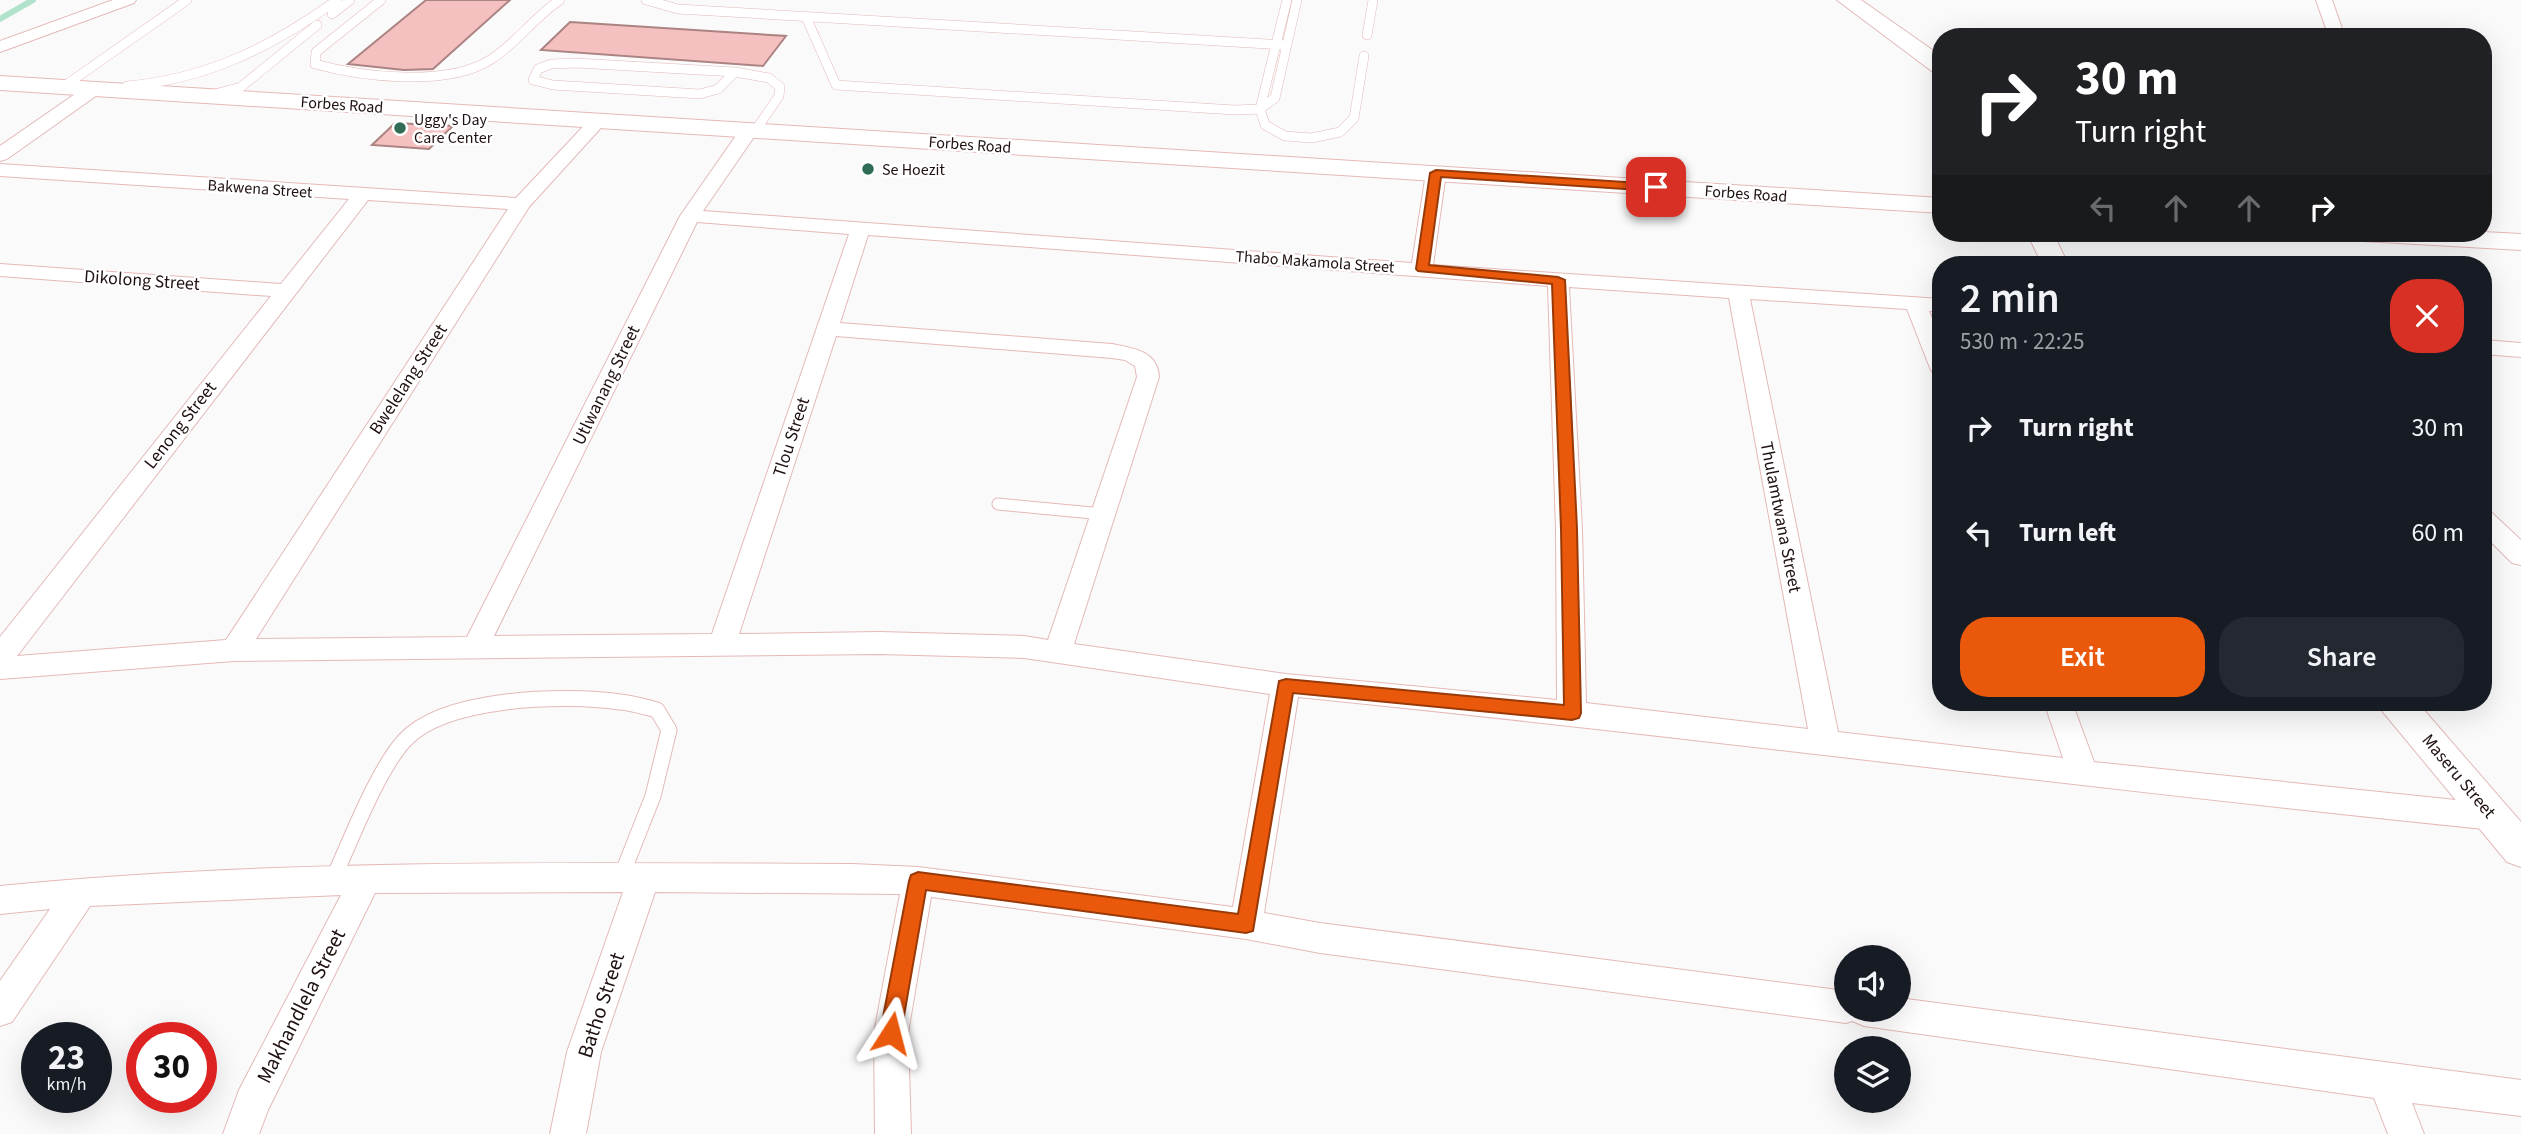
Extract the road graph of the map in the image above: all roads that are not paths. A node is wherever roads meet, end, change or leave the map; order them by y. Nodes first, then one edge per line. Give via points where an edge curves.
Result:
1 (128, 0) edge
2 (187, 0) edge
3 (324, 0) edge
4 (337, 0) edge
5 (349, 0) edge
6 (381, 0) edge
7 (560, 0) edge
8 (646, 0) edge
9 (1287, 0) edge
10 (1297, 0) edge
11 (1373, 0) edge
12 (1847, 0) edge
13 (2324, 0) edge
14 (806, 17) junction
15 (2334, 28) edge
16 (1367, 35) dead end
17 (1275, 45) junction
18 (1286, 45) junction
19 (0, 47) edge
20 (1364, 56) dead end
21 (1932, 61) edge
22 (220, 66) junction
23 (735, 72) junction
24 (260, 73) junction
25 (0, 83) edge
26 (78, 88) junction
27 (201, 95) junction
28 (261, 99) junction
29 (1260, 109) junction
30 (599, 120) junction
31 (752, 131) junction
32 (0, 155) edge
33 (0, 170) edge
34 (1436, 173) junction
35 (362, 195) junction
36 (521, 204) junction
37 (1932, 205) edge
38 (690, 216) junction
39 (860, 230) junction
40 (2492, 240) edge
41 (2521, 242) edge
42 (1423, 269) junction
43 (0, 270) edge
44 (1558, 280) junction
45 (1738, 290) junction
46 (285, 291) junction
47 (1916, 304) junction
48 (1932, 305) edge
49 (827, 329) junction
50 (1932, 345) edge
51 (998, 504) dead end
52 (1103, 514) junction
53 (2492, 528) edge
54 (2521, 556) edge
55 (722, 645) junction
56 (476, 646) junction
57 (234, 650) junction
58 (1058, 651) junction
59 (0, 657) edge
60 (0, 668) edge
61 (1286, 685) junction
62 (2061, 711) edge
63 (2404, 711) edge
64 (1572, 713) junction
65 (1825, 743) junction
66 (2083, 773) junction
67 (2494, 817) junction
68 (2521, 850) edge
69 (632, 879) junction
70 (365, 880) junction
71 (918, 881) junction
72 (331, 882) junction
73 (81, 892) junction
74 (0, 900) edge
75 (1246, 924) junction
76 (1834, 1005) edge
77 (0, 1010) edge
78 (1911, 1016) edge
79 (2386, 1082) junction
80 (2521, 1098) edge
81 (240, 1134) edge
82 (568, 1134) edge
83 (893, 1134) edge
84 (2406, 1134) edge

1 - 19 street
2 - 26 lane
3 - 22 lane via 262,45
4 - 22 lane via 278,41
5 - 24 lane
6 - 7 lane via 316,52 315,64 334,71 410,76 458,72 488,62
8 - 14 lane via 678,9
9 - 17 lane
10 - 18 lane
11 - 16 lane
12 - 21 street
13 - 15 street
14 - 17 lane
14 - 29 lane via 836,85
17 - 18 lane
17 - 29 lane
18 - 29 lane via 1275,98
20 - 29 lane via 1354,118 1340,132 1312,138 1285,136 1265,125
22 - 26 lane via 167,82
22 - 27 lane via 193,84 192,90
23 - 23 lane via 718,89 699,94 533,80 538,69 561,63
23 - 31 lane via 769,78 780,87 779,96
24 - 27 lane via 241,87
24 - 28 lane via 253,92
25 - 26 street, Forbes Road
26 - 27 street, Forbes Road
26 - 32 street
27 - 28 street, Forbes Road
28 - 30 street, Forbes Road
30 - 31 street, Forbes Road
30 - 36 street, Bwelelang Street
31 - 34 street, Forbes Road
31 - 38 street, Utlwanang Street
33 - 35 street, Bakwena Street
34 - 37 street, Forbes Road
34 - 42 street
35 - 36 street, Bakwena Street
35 - 46 street, Lenong Street
36 - 57 street, Bwelelang Street
38 - 39 street, Thabo Makamola Street
38 - 56 street, Utlwanang Street
39 - 42 street, Thabo Makamola Street
39 - 49 street, Tlou Street
40 - 41 street
42 - 44 street, Thabo Makamola Street
43 - 46 street, Dikolong Street
44 - 45 street, Thabo Makamola Street
44 - 64 street
45 - 47 street, Thabo Makamola Street
45 - 65 street, Thulamtwana Street
46 - 59 street, Lenong Street
47 - 48 street, Thabo Makamola Street
47 - 50 street
49 - 52 street via 1112,351 1144,360 1148,377
49 - 55 street, Tlou Street
51 - 52 lane
52 - 58 street
53 - 54 street
55 - 56 street
55 - 58 street via 894,643
56 - 57 street
57 - 60 street
58 - 61 street
61 - 64 street
61 - 75 street
62 - 66 street
63 - 67 street, Maseru Street
64 - 65 street
65 - 66 street
66 - 67 street
67 - 68 street, Maseru Street
69 - 70 street
69 - 71 street
69 - 72 lane via 669,730 657,710 613,701 509,703 464,709 421,726 400,743 389,761
69 - 82 street, Batho Street via 584,1052
70 - 72 street
70 - 81 street, Makhandlela Street
71 - 75 street
71 - 83 street via 891,1033
72 - 73 street
73 - 74 street
73 - 77 street
75 - 76 street via 1320,938
78 - 79 street
79 - 80 street
79 - 84 street

